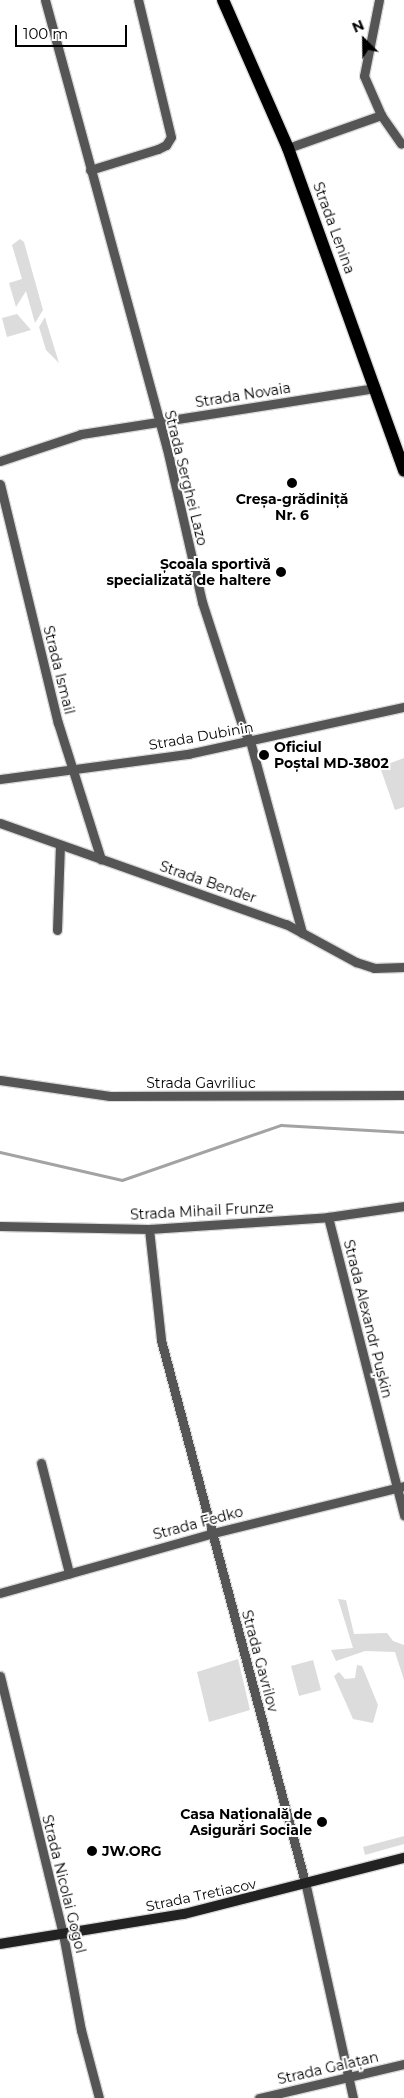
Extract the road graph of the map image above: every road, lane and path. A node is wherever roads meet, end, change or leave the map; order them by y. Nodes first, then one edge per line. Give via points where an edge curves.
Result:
1 (44, 0) edge
2 (138, 0) edge
3 (223, 0) edge
4 (379, 0) edge
5 (381, 115) junction
6 (401, 144) dead end
7 (288, 148) junction
8 (90, 170) junction
9 (375, 388) junction
10 (159, 421) junction
11 (400, 444) edge
12 (0, 461) edge
13 (404, 472) edge
14 (0, 484) edge
15 (404, 707) edge
16 (250, 742) junction
17 (71, 768) junction
18 (0, 779) edge
19 (0, 823) edge
20 (60, 846) junction
21 (101, 860) junction
22 (57, 930) dead end
23 (302, 933) junction
24 (404, 967) edge
25 (0, 1080) edge
26 (404, 1095) edge
27 (404, 1206) edge
28 (328, 1217) junction
29 (0, 1226) edge
30 (149, 1229) junction
31 (41, 1463) dead end
32 (400, 1487) edge
33 (404, 1515) edge
34 (213, 1533) junction
35 (69, 1573) junction
36 (0, 1593) edge
37 (0, 1676) edge
38 (404, 1858) edge
39 (306, 1886) junction
40 (64, 1934) junction
41 (0, 1944) edge
42 (404, 2064) edge
43 (349, 2078) junction
44 (99, 2098) edge
45 (259, 2098) edge
46 (353, 2098) edge

1 - 8 street, Strada Serghei Lazo
2 - 8 street via 171,137 166,145
3 - 7 main road, Strada Lenina
4 - 5 street via 364,69
5 - 6 street
5 - 7 street
7 - 9 main road, Strada Lenina
8 - 10 street, Strada Serghei Lazo
9 - 10 street, Strada Novaia
9 - 11 main road, Strada Lenina
10 - 12 street, Strada Novaia via 66,437
10 - 16 street, Strada Serghei Lazo via 202,602
11 - 13 main road, Strada Lenina
14 - 17 street, Strada Ismail
15 - 16 street, Strada Dubinin
16 - 17 street, Strada Dubinin via 188,754
16 - 23 street, Strada Serghei Lazo
17 - 18 street, Strada Dubinin
17 - 21 street, Strada Ismail
19 - 20 street, Strada Bender
20 - 21 street, Strada Bender
20 - 22 street
21 - 23 street, Strada Bender via 270,918
23 - 24 street, Strada Bender via 374,968
25 - 26 street, Strada Gavriliuc via 70,1093 110,1096
27 - 28 street, Strada Mihail Frunze
28 - 30 street, Strada Mihail Frunze
28 - 32 street, Strada Alexandr Pușkin
29 - 30 street, Strada Mihail Frunze
30 - 34 street, Strada Gavrilov via 152,1284 161,1340
31 - 35 street
32 - 33 street, Strada Alexandr Pușkin
32 - 34 street, Strada Fedko
34 - 35 street, Strada Fedko
34 - 39 street, Strada Gavrilov
35 - 36 street, Strada Fedko
37 - 40 street, Strada Nicolai Gogol
38 - 39 street, Strada Tretiacov
39 - 40 street, Strada Tretiacov via 184,1914
39 - 43 street, Strada Gavrilov
40 - 41 street, Strada Tretiacov
40 - 44 street, Strada Nicolai Gogol via 81,2030
42 - 43 street, Strada Galațan
43 - 45 street, Strada Galațan
43 - 46 street, Strada Gavrilov

